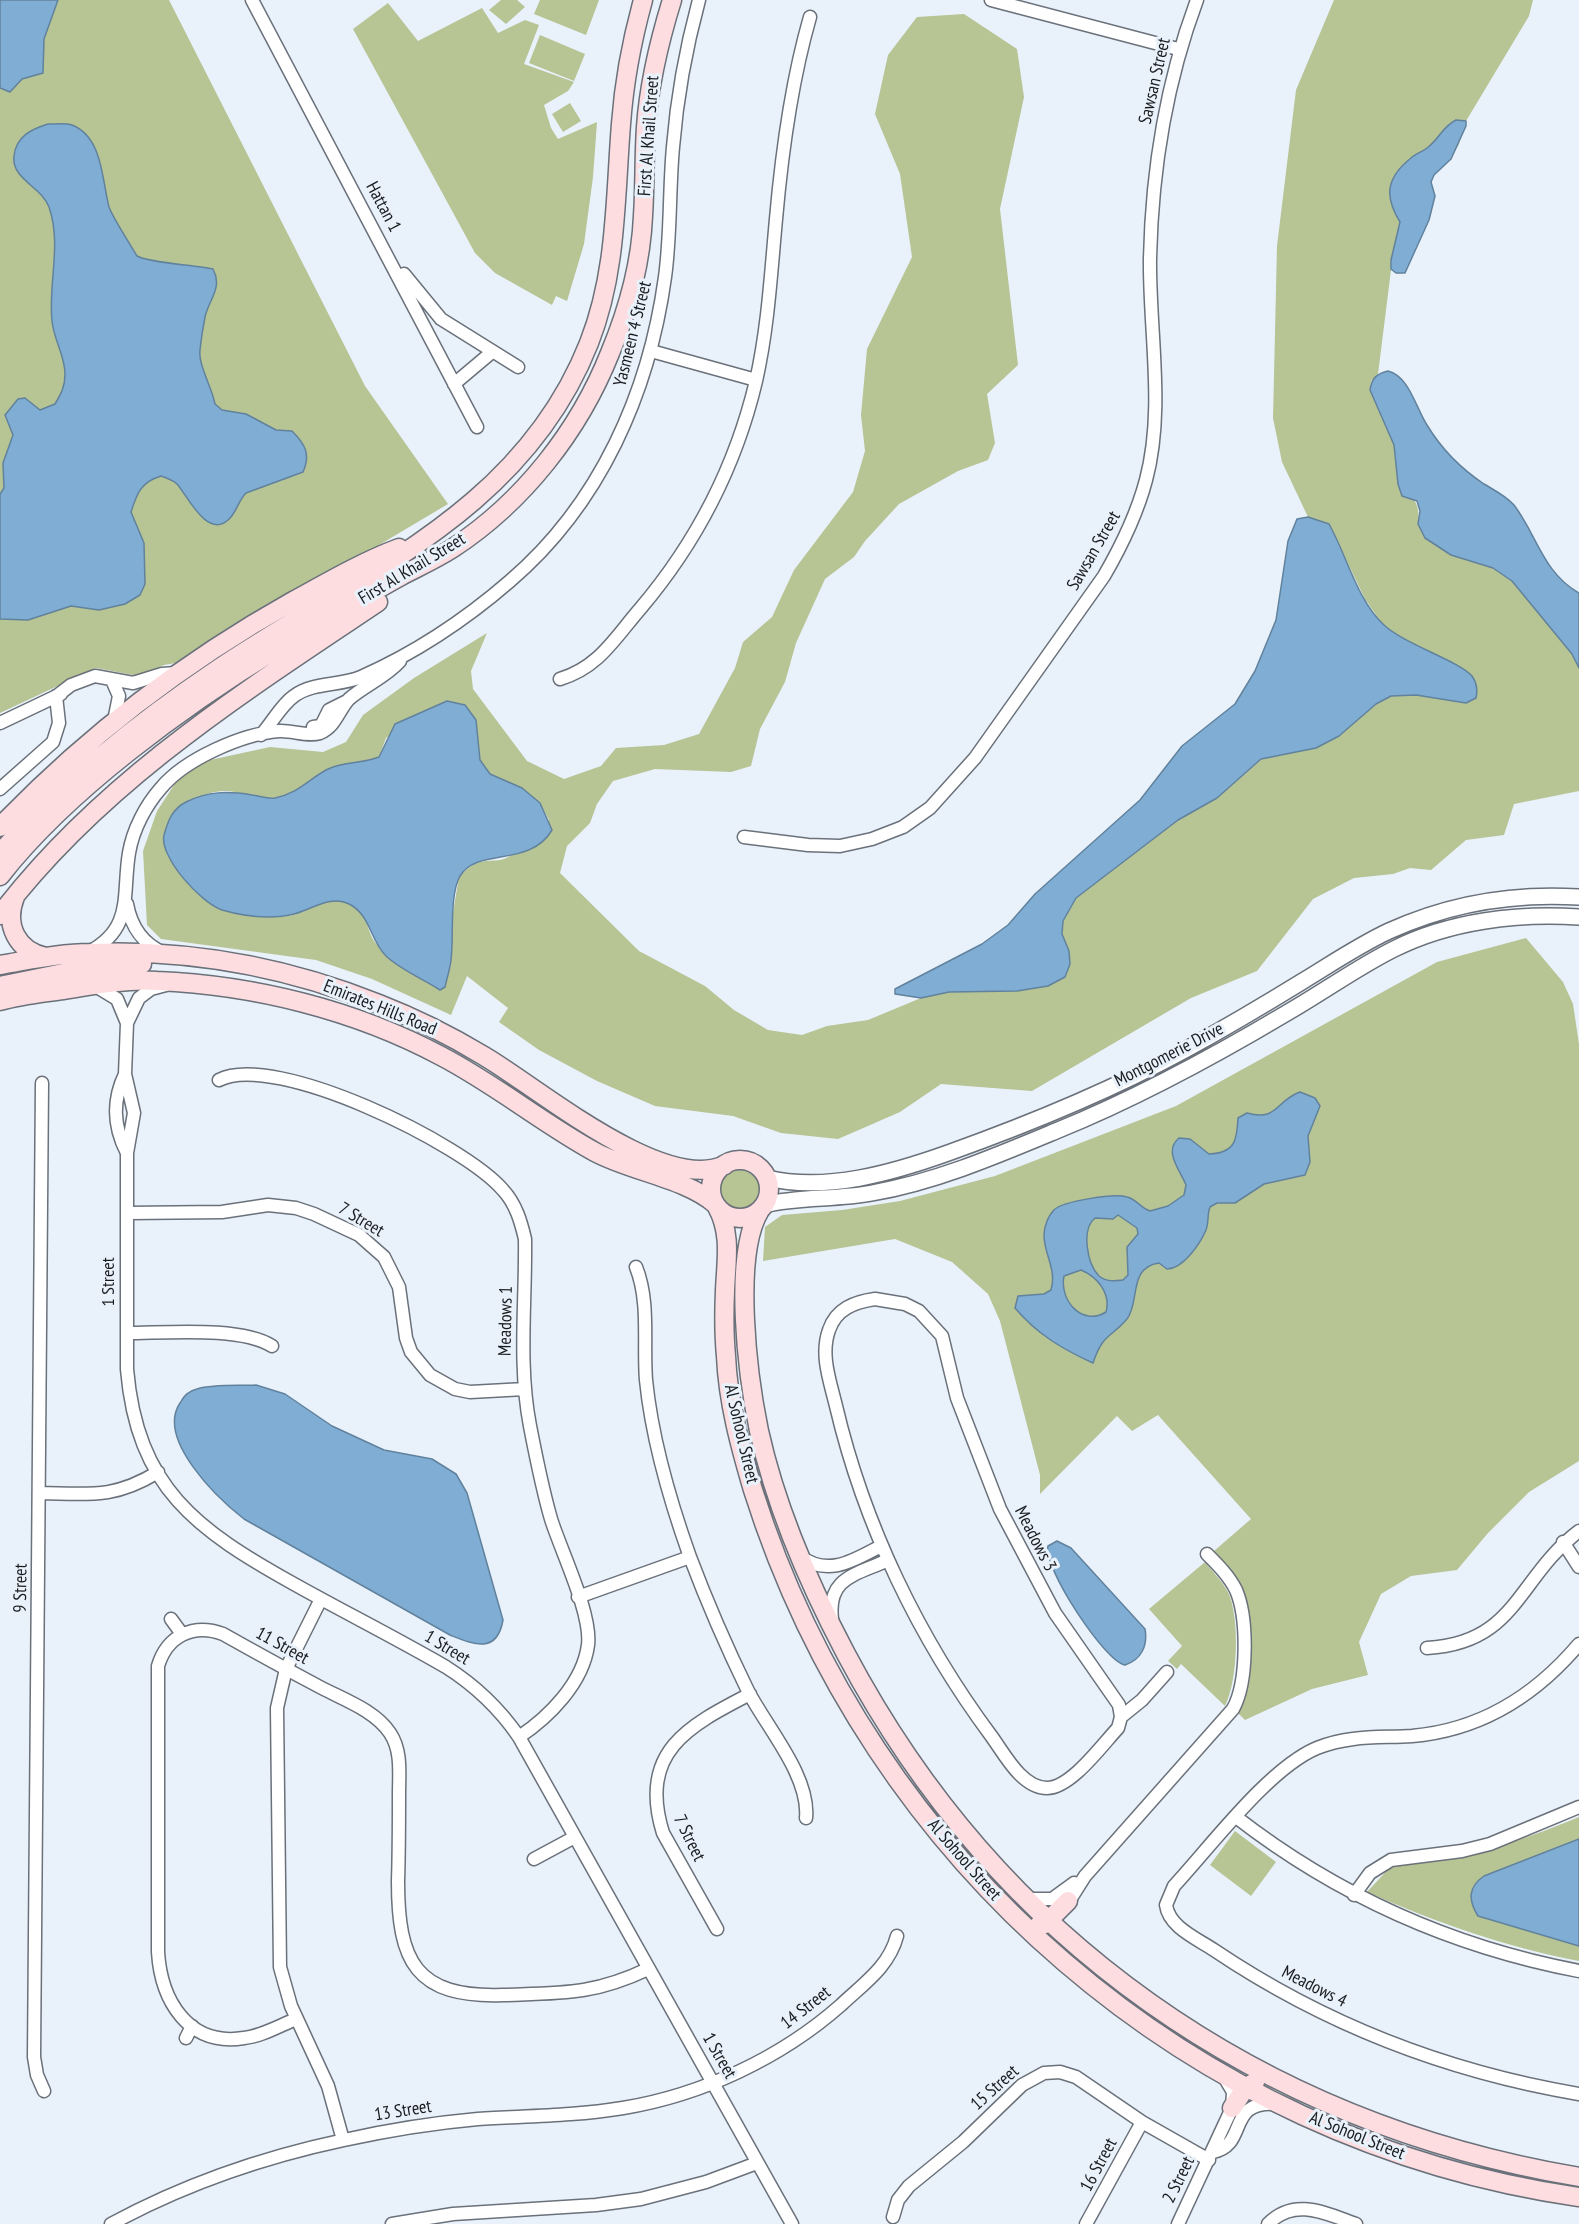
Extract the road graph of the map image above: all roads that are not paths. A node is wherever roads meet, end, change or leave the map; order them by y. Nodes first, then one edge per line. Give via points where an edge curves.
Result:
1 (636, 0) edge
2 (643, 0) edge
3 (661, 0) edge
4 (672, 0) edge
5 (699, 0) edge
6 (992, 0) edge
7 (1197, 0) edge
8 (257, 2) edge
9 (810, 17) dead end
10 (637, 20) junction
11 (1178, 49) junction
12 (656, 59) junction
13 (388, 254) junction
14 (449, 325) junction
15 (429, 338) junction
16 (651, 351) junction
17 (492, 352) junction
18 (518, 367) dead end
19 (756, 380) junction
20 (454, 384) junction
21 (477, 427) dead end
22 (418, 541) junction
23 (433, 560) junction
24 (405, 655) junction
25 (176, 673) junction
26 (560, 679) dead end
27 (112, 680) junction
28 (320, 687) junction
29 (57, 695) junction
30 (348, 700) junction
31 (329, 710) junction
32 (113, 722) junction
33 (0, 723) edge
34 (334, 723) junction
35 (288, 731) junction
36 (261, 735) junction
37 (0, 789) edge
38 (13, 837) edge
39 (744, 837) dead end
40 (0, 853) edge
41 (0, 876) edge
42 (16, 895) junction
43 (1579, 896) edge
44 (126, 897) junction
45 (0, 915) edge
46 (1579, 917) edge
47 (88, 952) junction
48 (168, 954) junction
49 (46, 957) junction
50 (187, 957) junction
51 (0, 964) edge
52 (175, 982) junction
53 (94, 985) junction
54 (0, 986) edge
55 (0, 1001) edge
56 (127, 1023) junction
57 (125, 1074) junction
58 (219, 1080) dead end
59 (42, 1083) dead end
60 (127, 1153) junction
61 (725, 1165) junction
62 (767, 1178) junction
63 (716, 1206) junction
64 (762, 1208) junction
65 (128, 1213) junction
66 (636, 1267) dead end
67 (127, 1333) junction
68 (272, 1346) dead end
69 (525, 1389) junction
70 (158, 1472) junction
71 (41, 1493) junction
72 (1579, 1531) edge
73 (1563, 1542) junction
74 (881, 1546) junction
75 (1207, 1554) dead end
76 (690, 1557) junction
77 (801, 1557) junction
78 (888, 1560) junction
79 (836, 1567) junction
80 (1579, 1568) edge
81 (843, 1581) junction
82 (578, 1597) junction
83 (321, 1599) junction
84 (171, 1619) dead end
85 (834, 1631) junction
86 (182, 1634) junction
87 (1579, 1644) edge
88 (1427, 1648) dead end
89 (286, 1669) junction
90 (1167, 1672) dead end
91 (750, 1694) junction
92 (1121, 1717) junction
93 (519, 1737) junction
94 (1579, 1807) edge
95 (806, 1818) dead end
96 (1236, 1818) junction
97 (573, 1838) junction
98 (534, 1859) dead end
99 (977, 1876) junction
100 (1085, 1876) junction
101 (1354, 1895) junction
102 (1027, 1899) junction
103 (1068, 1901) junction
104 (1048, 1920) junction
105 (717, 1929) dead end
106 (897, 1936) dead end
107 (1065, 1936) junction
108 (648, 1969) junction
109 (1579, 1971) edge
110 (296, 2019) junction
111 (1223, 2075) junction
112 (713, 2081) junction
113 (1246, 2087) junction
114 (44, 2091) dead end
115 (1579, 2094) edge
116 (1279, 2104) junction
117 (1350, 2114) junction
118 (1233, 2115) junction
119 (1143, 2122) junction
120 (343, 2140) junction
121 (1212, 2154) junction
122 (757, 2163) junction
123 (1579, 2177) edge
124 (1579, 2196) edge
125 (893, 2217) dead end
126 (111, 2224) edge
127 (392, 2224) edge
128 (792, 2224) edge
129 (1086, 2224) edge
130 (1178, 2224) edge
131 (1268, 2224) edge
132 (1356, 2224) edge

1 - 10 street
2 - 10 main road, First Al Khail Street
3 - 12 main road via 651,37
4 - 12 main road, First Al Khail Street
5 - 16 street, Yasmeen 4 Street via 678,105 665,275
6 - 11 street
7 - 11 street, Sawsan Street
8 - 13 street, Hattan 1
9 - 19 street via 781,164 768,307
10 - 22 main road, First Al Khail Street via 622,110 612,258 603,305 588,346 542,429 511,468 476,501
11 - 39 street, Sawsan Street via 1160,142 1153,205 1152,444 1146,479 1122,545 975,758 930,808 895,830 840,846
12 - 23 main road, First Al Khail Street via 646,125 638,264 610,354 589,399 528,485 490,520
13 - 14 street
13 - 15 street, Hattan 1
14 - 15 street
14 - 17 street
15 - 20 street, Hattan 1
16 - 19 street
16 - 24 street, Yasmeen 4 Street via 618,441 589,492 553,538 478,608
17 - 18 street
17 - 20 street
19 - 26 street via 728,466 687,547 661,585 592,665
20 - 21 street, Hattan 1
22 - 25 main road via 370,560 306,594
22 - 38 main road, First Al Khail Street via 392,562 179,697 94,762
23 - 38 main road, First Al Khail Street via 285,644 196,703
23 - 42 main road via 407,583 237,698 147,767 80,826
24 - 28 street via 353,680
24 - 30 street
25 - 27 street via 133,683
25 - 32 main road
27 - 29 street via 99,676 71,685
27 - 32 street via 119,696
28 - 31 street
28 - 36 street via 293,697
29 - 33 street
29 - 37 street via 59,723 53,742
30 - 31 street
30 - 34 street
31 - 34 street
31 - 35 street via 321,726
32 - 38 main road via 36,790
34 - 35 street via 316,734
35 - 36 street
36 - 44 street via 202,756 162,787 148,806 134,838
38 - 40 main road, First Al Khail Street
38 - 41 main road, First Al Khail Street
42 - 45 main road
42 - 49 main road via 10,916 16,938 29,951
43 - 62 street, Montgomerie Drive via 1508,898 1467,905 1388,931 1184,1050 1050,1114 922,1162 836,1180 790,1183
44 - 47 street via 116,930
44 - 48 street via 138,933 157,950
46 - 64 street, Montgomerie Drive via 1509,918 1433,934 1361,967 1192,1067 1048,1134 900,1188
47 - 48 main road, Emirates Hills Road
47 - 49 main road, Emirates Hills Road
48 - 50 main road, Emirates Hills Road
49 - 51 main road, Emirates Hills Road
50 - 54 main road via 167,963 74,971
50 - 61 main road, Emirates Hills Road via 275,970 378,1003 458,1041 572,1118 642,1154 695,1171
52 - 53 main road, Emirates Hills Road
52 - 56 street via 139,998
52 - 63 main road, Emirates Hills Road via 240,989 368,1022 492,1083 563,1134 597,1153 701,1193
53 - 55 main road, Emirates Hills Road
53 - 56 street via 117,999
56 - 57 street
57 - 60 street via 134,1113
57 - 60 street via 115,1114
58 - 69 street, Meadows 1 via 231,1074 251,1074 350,1100 425,1134 492,1178 514,1206 525,1239
59 - 71 street, 9 Street
60 - 65 street, 1 Street
61 - 62 main road via 749,1161
61 - 63 main road via 712,1182
62 - 64 main road via 768,1192
63 - 64 main road via 738,1218
63 - 99 main road, Al Sohool Street via 727,1236 724,1328 730,1398 755,1495 782,1566 817,1643 866,1730 905,1789
64 - 77 main road, Al Sohool Street via 748,1243 748,1368 765,1452
65 - 67 street, 1 Street
65 - 69 street, 7 Street via 222,1212 267,1204 314,1214 368,1241 384,1257 399,1287 411,1352 430,1375 455,1389 470,1392
66 - 76 street via 644,1295 646,1372 654,1431
67 - 68 street via 239,1334
67 - 70 street, 1 Street via 131,1405
69 - 82 street, Meadows 1 via 546,1498
70 - 71 street via 113,1493
70 - 83 street, 1 Street via 188,1513 218,1539
71 - 114 street, 9 Street via 33,2057
72 - 73 street
73 - 80 street
73 - 88 street via 1489,1631 1452,1647
74 - 78 street, Meadows 3
74 - 79 street
74 - 92 street, Meadows 3 via 846,1444 825,1353 829,1329 837,1314 874,1299 920,1311 942,1336 957,1398 1000,1509 1040,1587 1116,1700
75 - 100 street via 1231,1581 1240,1602 1240,1694 1233,1709
76 - 82 street
76 - 91 street
77 - 79 street via 816,1566
77 - 85 main road, Al Sohool Street
78 - 81 street
78 - 92 street, Meadows 3 via 969,1704 1028,1782 1045,1788 1062,1784 1118,1728
79 - 81 street
81 - 85 street via 831,1602
82 - 93 street, Meadows 1 via 588,1631 583,1664 554,1709
83 - 89 street
83 - 93 street, 1 Street via 458,1675 492,1703
84 - 86 street
85 - 102 main road, Al Sohool Street via 861,1683 924,1780 989,1861
86 - 89 street, 11 Street via 213,1630
86 - 110 street via 166,1647 158,1666 158,1952 164,1992 189,2032 235,2040 256,2036
87 - 96 street, Meadows 4 via 1552,1675 1527,1695 1472,1724 1411,1736 1355,1737 1315,1748 1280,1770
89 - 108 street, 11 Street via 371,1714 386,1727 395,1743 399,1762 400,1930 410,1959 430,1988 473,1996 576,1993 613,1985
89 - 110 street via 277,1708 279,1953 282,1980
90 - 92 street
91 - 95 street via 803,1787
91 - 105 street, 7 Street via 685,1731 666,1756 657,1786 658,1818 663,1833
93 - 97 street, 1 Street
94 - 101 street via 1490,1844 1391,1860 1370,1873
96 - 101 street via 1296,1861
96 - 115 street, Meadows 4 via 1169,1892 1167,1912 1175,1923 1284,1993 1364,2032 1472,2070
97 - 98 street
97 - 108 street, 1 Street
99 - 104 main road via 1034,1924
99 - 111 main road, Al Sohool Street via 1026,1928 1100,1992 1152,2032
100 - 102 street via 1052,1899
100 - 103 street
101 - 109 street via 1447,1935
102 - 104 main road, Al Sohool Street
103 - 104 main road
103 - 107 street via 1063,1914
104 - 107 main road, Al Sohool Street
106 - 112 street, 14 Street via 884,1965 808,2032 753,2065
107 - 117 main road, Al Sohool Street via 1122,1984 1195,2034 1273,2078
108 - 112 street, 1 Street
110 - 120 street via 328,2086
111 - 113 main road, Al Sohool Street
111 - 118 street via 1233,2091
112 - 120 street, 13 Street via 625,2108 433,2124
112 - 122 street, 1 Street
113 - 116 main road, Al Sohool Street
113 - 117 main road via 1262,2082
113 - 118 main road
116 - 118 street via 1255,2104
116 - 124 main road, Al Sohool Street via 1369,2144 1438,2167 1509,2185
117 - 123 main road, Al Sohool Street via 1465,2153
118 - 121 street via 1228,2144
118 - 121 street via 1217,2124
119 - 121 street, 15 Street
119 - 125 street, 15 Street via 1076,2077 1052,2072 1036,2076 909,2186 898,2200
119 - 129 street, 16 Street
120 - 126 street, 13 Street via 225,2174
121 - 130 street, 2 Street
122 - 127 street via 706,2182 641,2199 477,2211
122 - 128 street, 1 Street
131 - 132 street via 1280,2214 1301,2208

